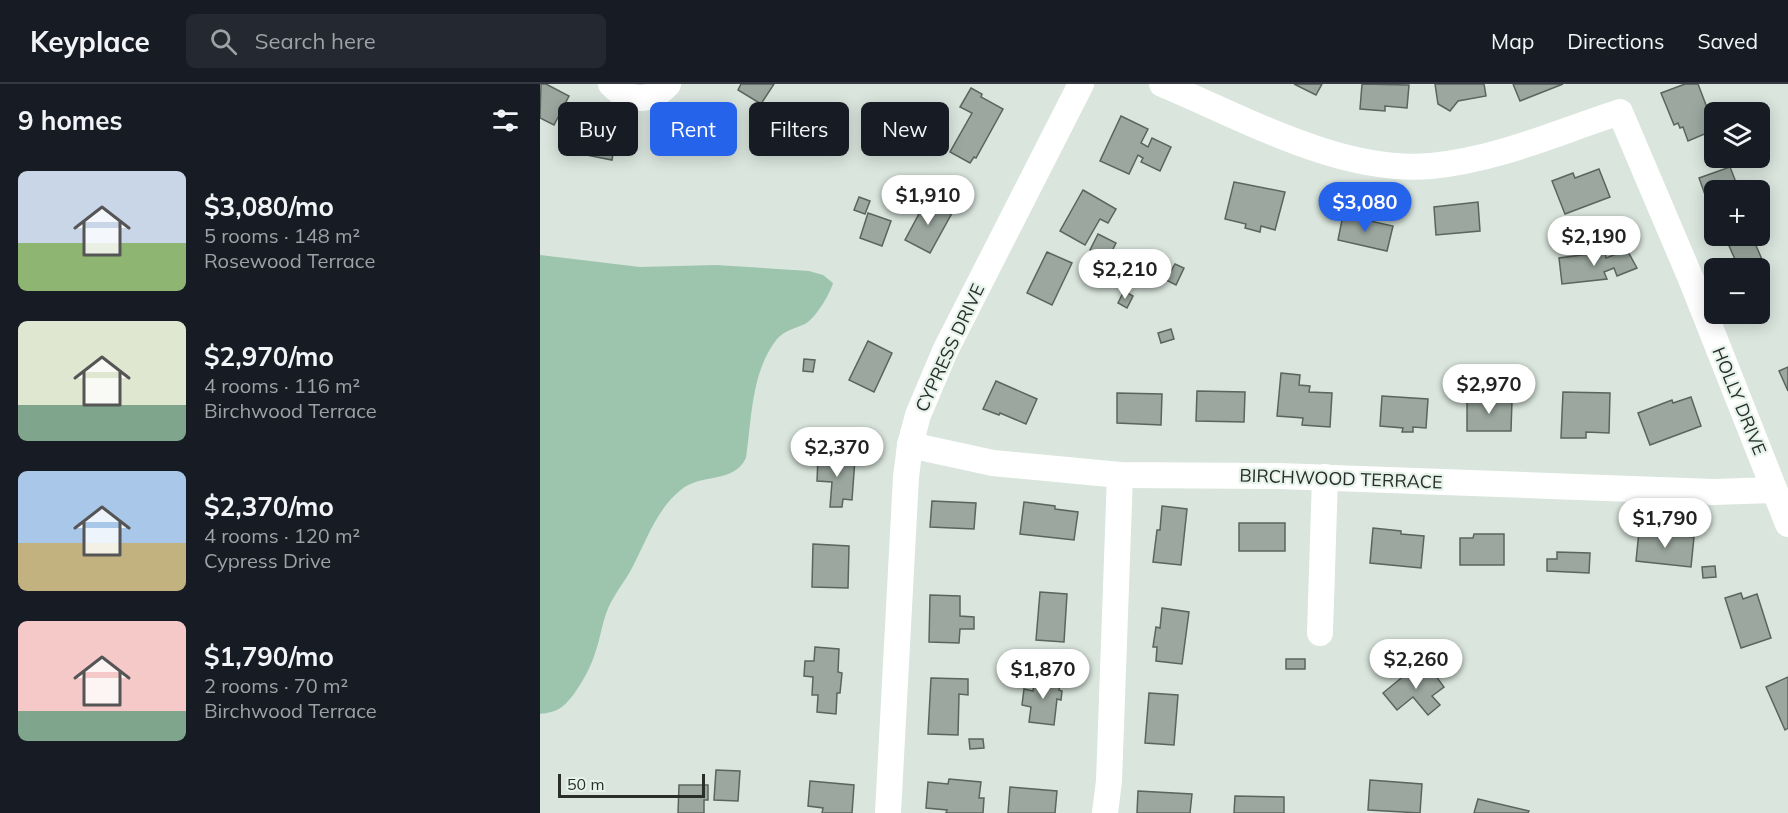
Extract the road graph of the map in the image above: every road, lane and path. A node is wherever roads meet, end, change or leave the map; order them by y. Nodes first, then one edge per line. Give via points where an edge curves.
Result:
1 (611, 84) edge
2 (668, 84) edge
3 (1081, 84) edge
4 (1162, 84) edge
5 (910, 445) junction
6 (1120, 475) junction
7 (1325, 477) junction
8 (1774, 490) junction
9 (1788, 524) edge
10 (1320, 633) dead end
11 (888, 813) edge
12 (1105, 813) edge

1 - 2 street via 628,97 641,98
3 - 5 street, CYPRESS DRIVE via 945,351
4 - 8 street, HOLLY DRIVE via 1315,149 1403,166 1430,166 1482,157 1620,112
5 - 6 street, BIRCHWOOD TERRACE via 993,463
5 - 11 street, CYPRESS DRIVE
6 - 7 street, BIRCHWOOD TERRACE
6 - 12 street
7 - 8 street, BIRCHWOOD TERRACE via 1701,492
7 - 10 street
8 - 9 street, HOLLY DRIVE

